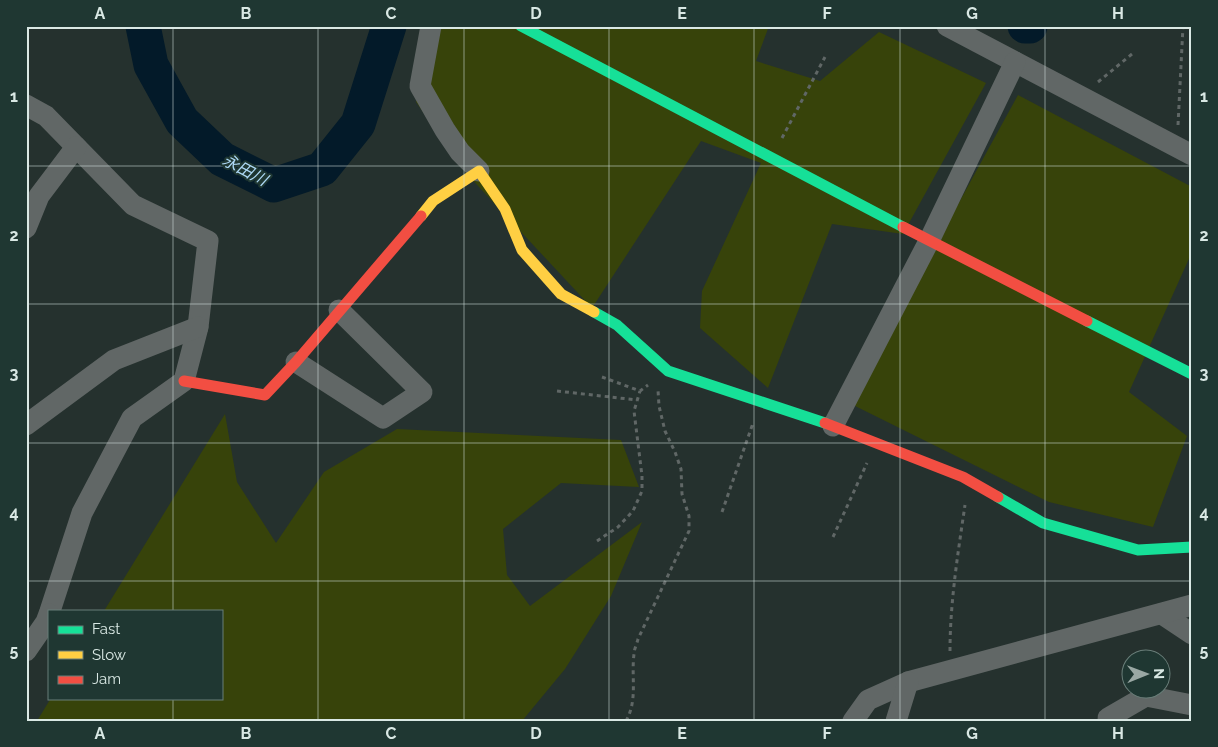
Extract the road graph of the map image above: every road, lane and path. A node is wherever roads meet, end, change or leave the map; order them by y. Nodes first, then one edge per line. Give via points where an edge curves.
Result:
1 (431, 26) edge
2 (521, 26) edge
3 (947, 26) edge
4 (1183, 26) edge
5 (1132, 54) dead end
6 (825, 57) dead end
7 (1015, 62) junction
8 (1078, 96) junction
9 (26, 104) edge
10 (76, 146) junction
11 (1184, 151) edge
12 (772, 158) junction
13 (479, 171) junction
14 (26, 228) edge
15 (930, 241) junction
16 (339, 310) junction
17 (198, 327) junction
18 (296, 362) junction
19 (668, 371) junction
20 (1192, 374) edge
21 (602, 377) dead end
22 (657, 379) junction
23 (184, 381) junction
24 (640, 390) junction
25 (557, 391) dead end
26 (637, 400) junction
27 (761, 402) junction
28 (26, 426) edge
29 (833, 426) junction
30 (876, 443) junction
31 (969, 480) junction
32 (722, 512) dead end
33 (832, 537) dead end
34 (597, 541) dead end
35 (1192, 547) edge
36 (1192, 605) edge
37 (50, 610) edge
38 (1162, 614) junction
39 (48, 615) edge
40 (1192, 634) edge
41 (26, 651) edge
42 (950, 670) junction
43 (908, 682) junction
44 (1192, 705) edge
45 (1108, 718) dead end
46 (626, 721) edge
47 (853, 721) edge
48 (896, 721) edge

1 - 13 street via 420,86 460,152
2 - 12 street
3 - 7 street
4 - 11 path
5 - 8 path
6 - 12 path
7 - 8 street
7 - 15 street
8 - 11 street
9 - 10 street via 46,116
10 - 14 street via 39,196
10 - 17 street via 133,206 208,242
12 - 15 street
13 - 16 street via 433,201
13 - 19 street via 505,209 522,250 561,294 617,325
15 - 20 street
15 - 29 street
16 - 18 street
16 - 18 street via 422,392 383,418
17 - 23 street
17 - 28 street via 114,360
18 - 23 street via 265,395
19 - 22 path
19 - 27 street
21 - 24 path
22 - 24 path
22 - 46 path via 658,406 681,469 689,531 638,639 634,653 632,709
23 - 37 street via 132,418 82,513
24 - 26 path
25 - 26 path
26 - 34 path via 634,411 642,491 633,511 613,531
27 - 29 street
27 - 32 path
29 - 30 street
30 - 31 street
30 - 33 path
31 - 35 street via 1043,523 1138,550
31 - 42 path via 954,585
36 - 38 street
38 - 40 street
38 - 42 street
39 - 41 street
42 - 43 street
43 - 47 street via 868,700
43 - 48 street
44 - 45 street via 1146,696

